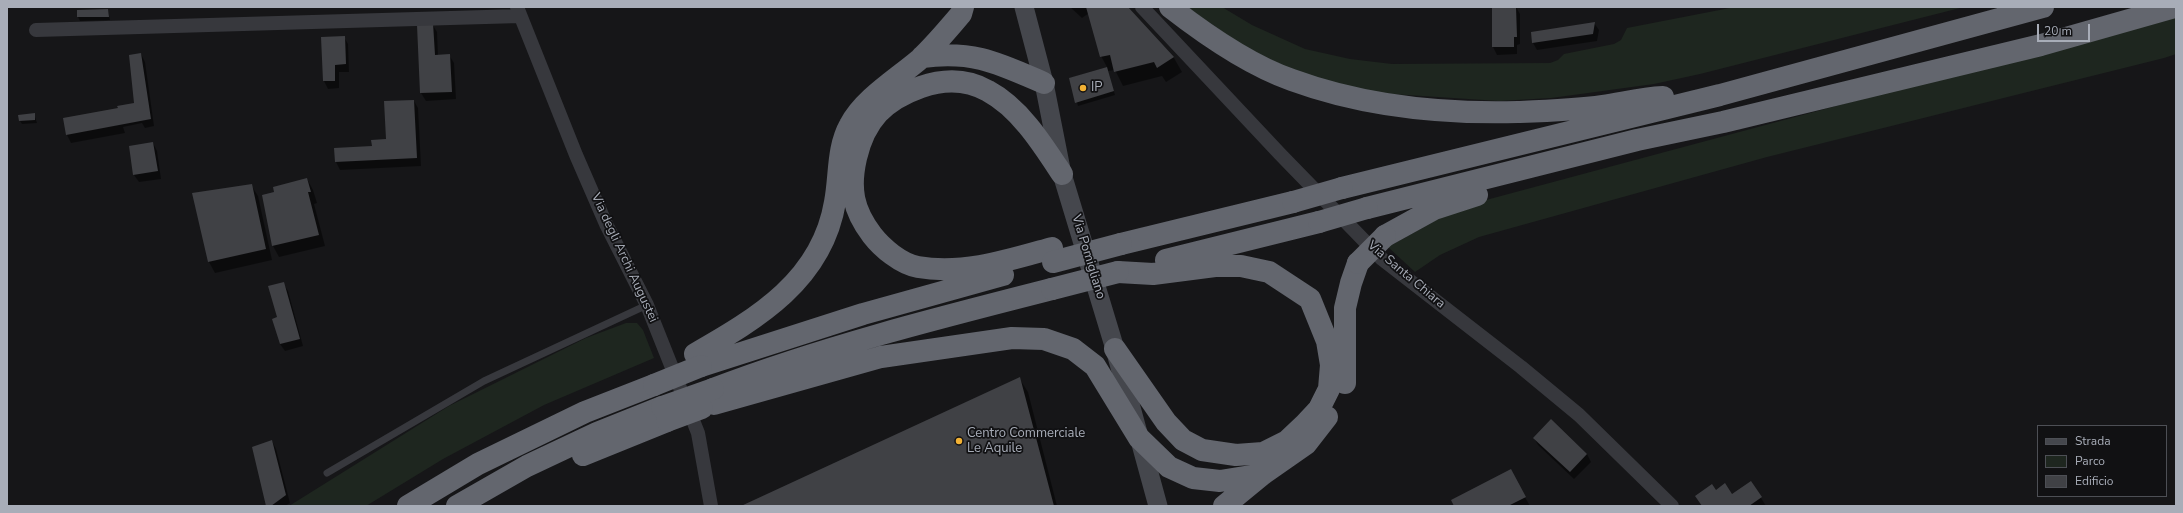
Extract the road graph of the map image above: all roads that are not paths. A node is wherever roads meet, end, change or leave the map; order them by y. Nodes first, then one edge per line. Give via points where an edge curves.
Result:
1 (963, 7) edge
2 (1024, 7) edge
3 (1142, 7) edge
4 (1170, 7) edge
5 (2043, 7) edge
6 (2175, 7) edge
7 (518, 11) edge
8 (36, 30) dead end
9 (922, 57) junction
10 (1044, 83) junction
11 (1720, 95) junction
12 (1636, 140) junction
13 (1062, 174) junction
14 (1052, 255) junction
15 (1118, 272) junction
16 (647, 304) junction
17 (1115, 349) junction
18 (698, 360) junction
19 (713, 396) junction
20 (1139, 438) junction
21 (327, 473) dead end
22 (1263, 474) junction
23 (408, 506) edge
24 (457, 506) edge
25 (711, 506) edge
26 (1158, 506) edge
27 (1224, 506) edge
28 (1672, 506) edge

1 - 9 highway via 961,14
2 - 10 main road, Via Pomigliano
3 - 28 street, Via Santa Chiara via 1382,259 1573,410
4 - 11 highway via 1234,52 1291,80 1342,96 1408,107 1453,112 1519,112 1602,106 1645,98
5 - 11 highway
6 - 12 highway via 2041,45 1723,122
7 - 8 street
7 - 16 street, Via degli Archi Augustei via 606,224
9 - 10 highway via 972,56 995,62
9 - 18 highway via 862,108 850,124 843,142 835,202 829,223 818,252 803,274 772,306
10 - 13 main road, Via Pomigliano
11 - 14 highway, bridge via 1255,211 1193,214 1120,238
12 - 15 highway, bridge
12 - 22 highway, bridge via 1583,166 1434,209 1385,236 1358,263 1351,283 1345,308 1345,384 1322,426 1306,444
13 - 14 highway via 1028,125 1000,100 988,91 961,82 944,80 900,95 883,107 869,122 860,140 852,182 860,219 879,245 917,267 970,268
13 - 17 main road, Via Pomigliano
14 - 18 highway via 864,314
15 - 17 highway via 1153,274 1215,266 1241,266 1269,272 1310,299 1327,341 1331,365 1328,389 1319,409 1304,424 1287,440 1263,453 1236,455 1202,450 1183,440 1166,422
15 - 19 highway, bridge via 913,324 776,365
16 - 21 lane via 484,381
16 - 25 street, Via degli Archi Augustei via 698,432
17 - 20 main road, Via Pomigliano
18 - 23 highway, bridge via 651,378 478,464
19 - 20 highway via 881,357 1012,338 1044,339 1074,350 1095,366
19 - 24 highway, bridge via 665,414 597,433 527,466
20 - 22 highway via 1170,467 1193,478 1220,481
20 - 26 main road, Via Pomigliano
22 - 27 highway

